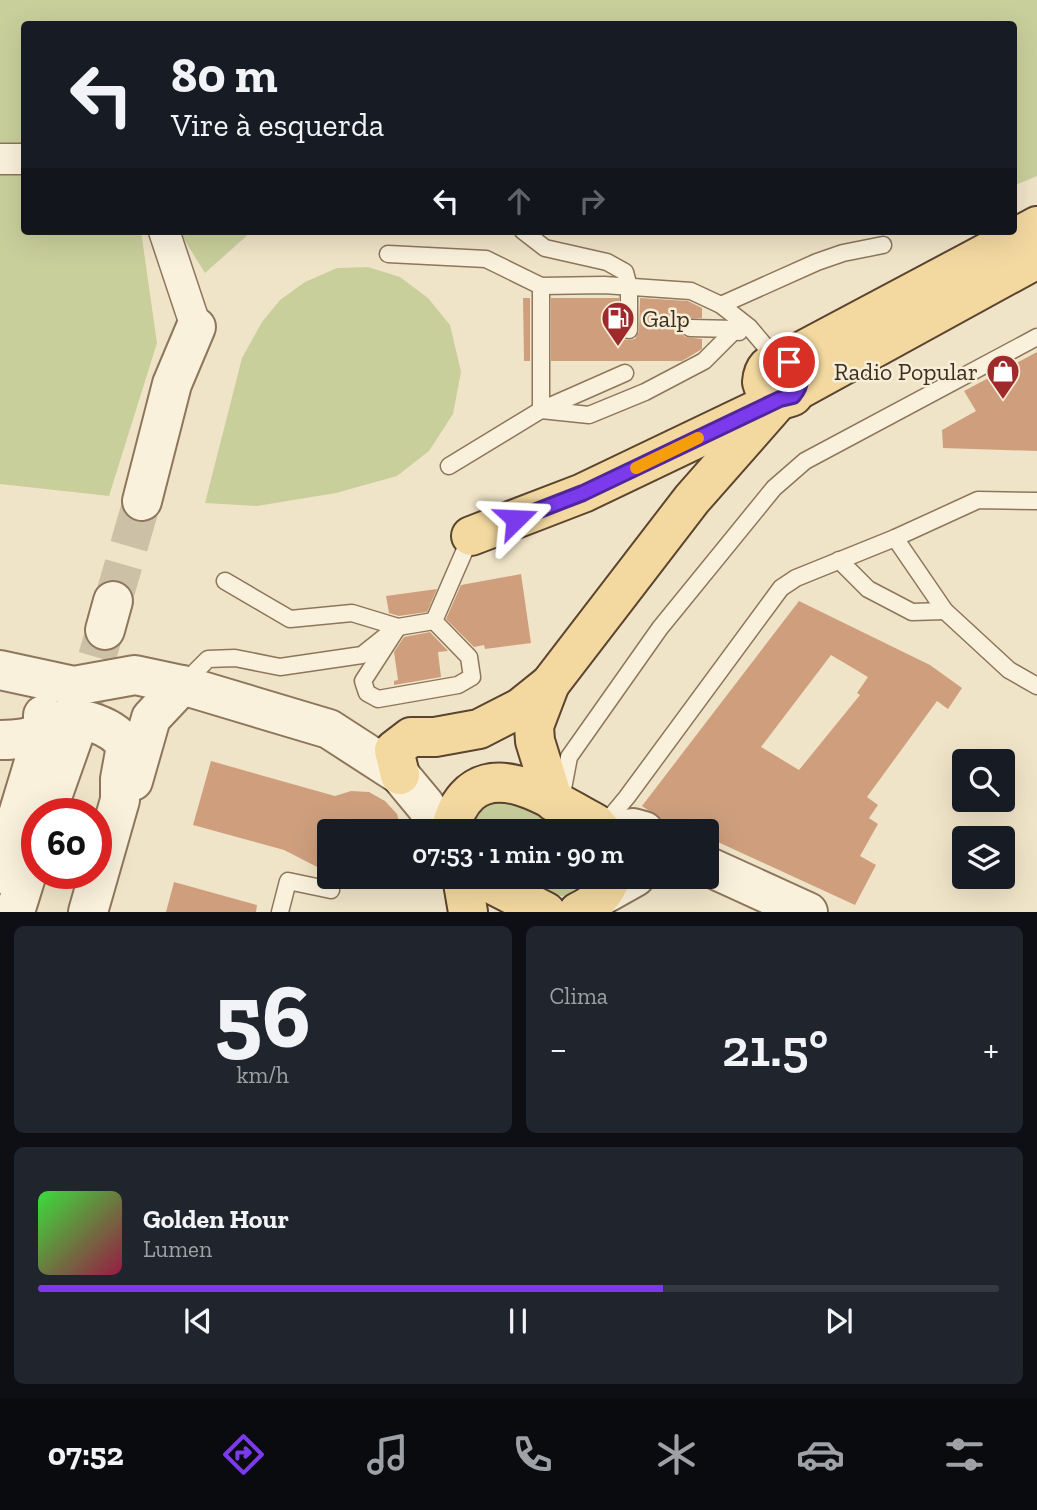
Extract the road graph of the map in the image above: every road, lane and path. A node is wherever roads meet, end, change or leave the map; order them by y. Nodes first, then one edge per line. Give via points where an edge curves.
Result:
1 (0, 159) edge
2 (21, 159) edge
3 (1037, 226) edge
4 (165, 235) edge
5 (528, 235) edge
6 (883, 244) dead end
7 (388, 254) dead end
8 (1037, 259) edge
9 (541, 286) junction
10 (629, 286) junction
11 (720, 305) junction
12 (196, 327) joint
13 (690, 328) dead end
14 (736, 329) junction
15 (629, 330) dead end
16 (1037, 337) edge
17 (625, 373) dead end
18 (782, 375) junction
19 (541, 410) junction
20 (449, 466) dead end
21 (142, 500) tunnel mouth
22 (1037, 501) edge
23 (471, 536) joint
24 (895, 538) junction
25 (839, 561) junction
26 (225, 581) dead end
27 (945, 611) junction
28 (434, 621) junction
29 (398, 627) junction
30 (0, 649) edge
31 (14, 673) edge
32 (105, 680) junction
33 (550, 684) junction
34 (182, 685) junction
35 (1037, 686) edge
36 (58, 734) junction
37 (0, 740) edge
38 (400, 775) junction
39 (48, 798) edge
40 (120, 800) junction
41 (557, 804) junction
42 (435, 819) edge
43 (453, 819) edge
44 (587, 819) edge
45 (613, 819) edge
46 (719, 871) edge
47 (0, 874) edge
48 (22, 889) edge
49 (464, 889) edge
50 (501, 889) edge
51 (331, 890) dead end
52 (15, 912) edge
53 (88, 912) edge
54 (280, 912) edge
55 (468, 912) edge
56 (546, 912) edge
57 (808, 912) edge

1 - 2 street
3 - 18 main road via 859,321
4 - 12 street
5 - 10 lane via 545,248 607,262 625,272
6 - 11 lane via 794,271
7 - 9 lane via 486,259
8 - 18 main road
9 - 10 lane
9 - 19 lane
10 - 11 lane via 691,291
10 - 15 lane
11 - 18 lane via 749,327
12 - 21 street via 172,384
13 - 14 lane
14 - 18 lane
14 - 19 lane via 704,361 589,415
16 - 41 lane via 805,461 774,488 660,628 569,757
17 - 19 lane
18 - 23 main road via 583,493
18 - 33 main road
19 - 20 lane
22 - 24 lane via 978,500
23 - 28 lane
24 - 25 lane
24 - 27 lane
25 - 27 lane via 868,589 912,612
25 - 45 lane via 781,588
26 - 29 lane via 290,619 352,613
27 - 35 lane via 1009,670
28 - 29 lane
28 - 29 lane via 468,657 472,677 458,685 378,699 367,692 363,681
29 - 34 lane via 362,655 280,667 235,658 208,659
30 - 32 street
31 - 32 street via 74,686
31 - 36 street via 37,685
32 - 34 street via 135,675
33 - 38 main road via 520,708 479,729 411,737 394,750
33 - 41 main road via 534,726
34 - 38 street via 329,729
34 - 40 street via 151,718 132,782
36 - 37 street
36 - 39 street
36 - 40 street via 58,722 69,719 117,733 126,746
36 - 47 street
38 - 42 street
40 - 53 street
41 - 43 main road via 520,785 488,783 462,800
41 - 44 main road
46 - 57 street
48 - 52 street
49 - 55 main road
50 - 56 main road
51 - 54 lane via 288,881

